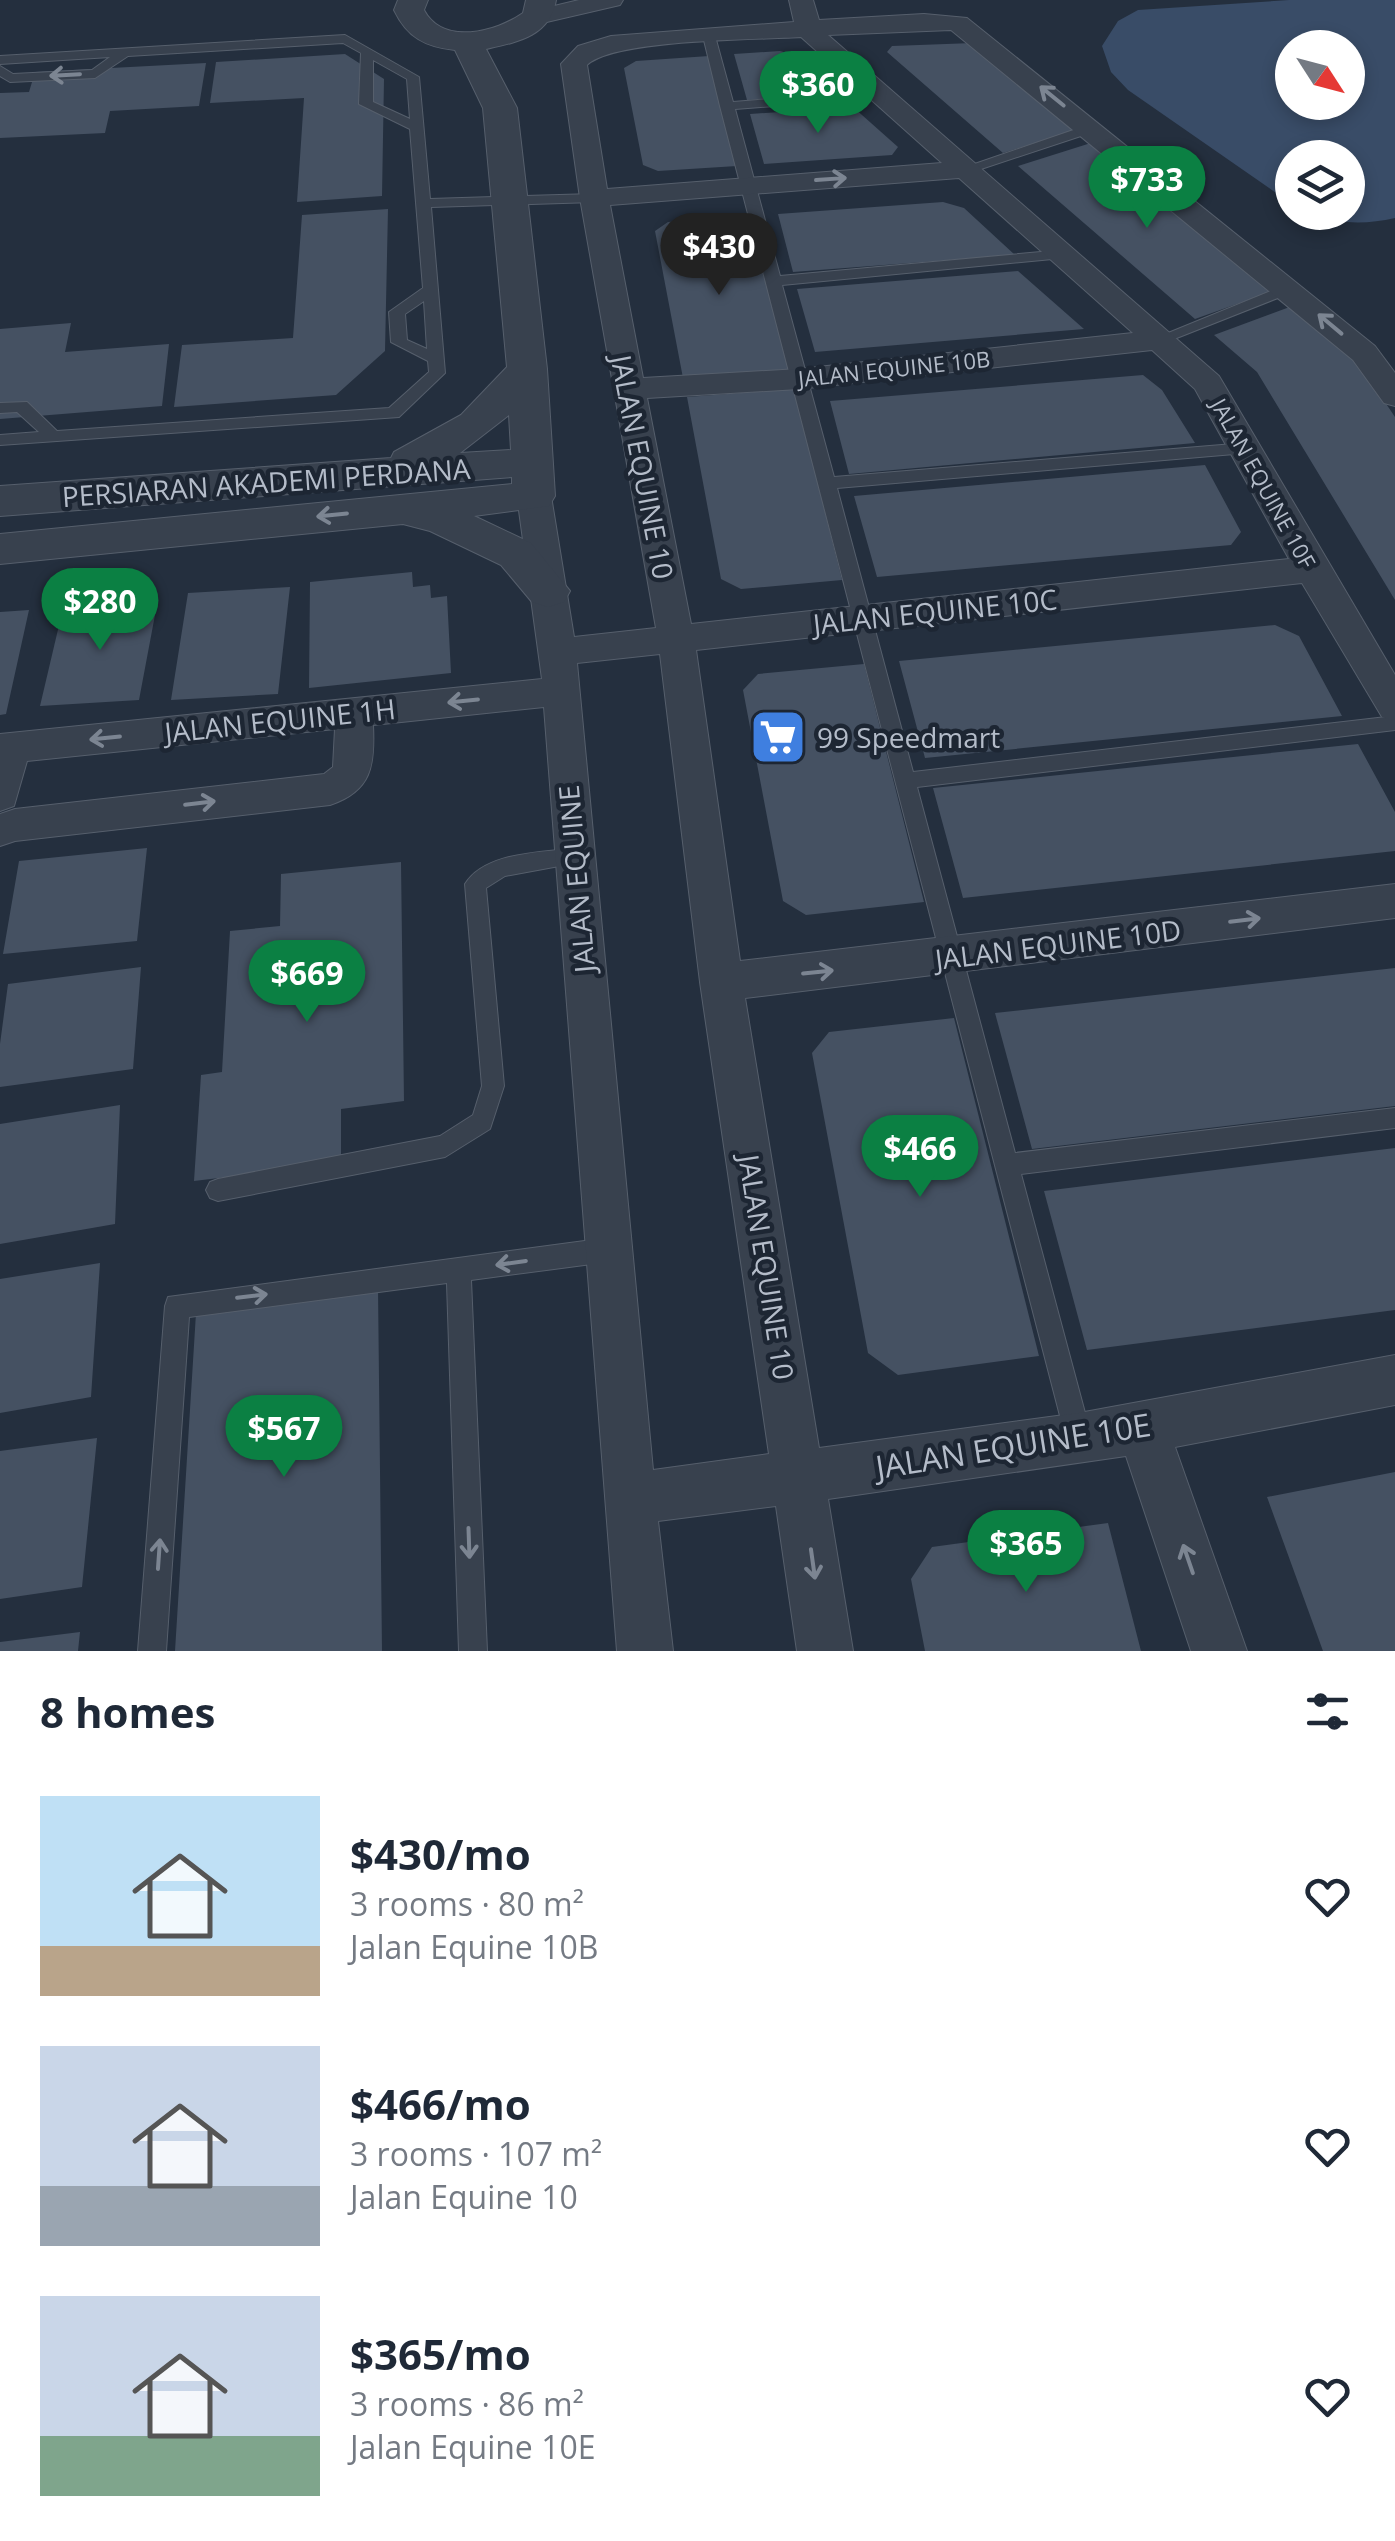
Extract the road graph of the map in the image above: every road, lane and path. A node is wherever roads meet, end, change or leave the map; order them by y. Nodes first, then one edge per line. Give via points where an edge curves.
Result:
1 (414, 0) edge
2 (610, 0) edge
3 (532, 16) edge
4 (805, 16) edge
5 (709, 36) junction
6 (466, 41) junction
7 (125, 52) junction
8 (368, 52) junction
9 (0, 60) edge
10 (0, 70) edge
11 (882, 94) junction
12 (727, 106) junction
13 (500, 108) junction
14 (417, 127) junction
15 (1091, 128) junction
16 (967, 169) junction
17 (748, 186) junction
18 (594, 198) junction
19 (510, 200) junction
20 (422, 203) junction
21 (1063, 254) junction
22 (774, 281) junction
23 (1288, 289) junction
24 (430, 290) junction
25 (1159, 340) junction
26 (436, 358) junction
27 (526, 369) junction
28 (799, 379) junction
29 (628, 389) junction
30 (1395, 396) edge
31 (0, 408) edge
32 (54, 437) junction
33 (0, 440) edge
34 (1246, 448) junction
35 (533, 479) junction
36 (827, 482) junction
37 (387, 491) junction
38 (0, 501) edge
39 (0, 549) edge
40 (1312, 569) junction
41 (548, 592) junction
42 (863, 618) junction
43 (676, 640) junction
44 (559, 671) junction
45 (1394, 707) edge
46 (353, 712) junction
47 (5, 748) edge
48 (906, 781) junction
49 (0, 796) edge
50 (0, 830) edge
51 (574, 856) junction
52 (1395, 901) edge
53 (952, 957) junction
54 (721, 982) junction
55 (1395, 1118) edge
56 (1006, 1166) junction
57 (218, 1190) dead end
58 (607, 1250) junction
59 (460, 1270) junction
60 (1395, 1380) edge
61 (1142, 1426) junction
62 (1079, 1439) junction
63 (800, 1476) junction
64 (628, 1499) junction
65 (152, 1651) edge
66 (472, 1651) edge
67 (645, 1651) edge
68 (825, 1651) edge
69 (1219, 1651) edge

1 - 6 street via 409,10 416,26
2 - 3 street
3 - 6 street via 494,39
3 - 13 street, JALAN EQUINE
4 - 5 street, JALAN EQUINE 10
4 - 11 street, JALAN EQUINE 10F
15 -> 4 street, JALAN EQUINE 10 via 958,23
5 - 12 lane
5 - 18 street, JALAN EQUINE 10 via 601,44 581,53 574,64
6 - 13 street, JALAN EQUINE
7 - 8 lane via 345,39
7 - 9 lane
7 -> 10 lane via 94,74 10,78
8 - 14 lane via 414,77
8 - 14 lane via 366,104
11 - 12 lane
11 - 16 street, JALAN EQUINE 10F
12 - 17 lane
13 - 19 street, JALAN EQUINE
14 - 20 lane
15 - 16 lane
15 - 23 street, JALAN EQUINE 10
17 -> 16 street
16 - 21 street, JALAN EQUINE 10F
17 - 18 street
17 - 22 lane
18 - 19 lane
18 - 29 street, JALAN EQUINE 10
19 - 20 lane
19 - 27 street, JALAN EQUINE
20 - 24 lane
21 - 22 lane
21 - 25 street, JALAN EQUINE 10F
22 - 28 lane
23 - 25 lane
30 -> 23 street, JALAN EQUINE 10 via 1364,352
24 - 26 lane
24 - 26 lane via 398,312 399,342
25 - 28 street, JALAN EQUINE 10B
25 - 34 street, JALAN EQUINE 10F via 1208,383
26 - 32 lane via 437,373 393,413
27 - 35 street, JALAN EQUINE
27 - 37 street via 489,416
28 - 29 street, JALAN EQUINE 10B
28 - 36 lane
29 - 43 street, JALAN EQUINE 10
31 - 32 lane via 22,406
32 - 33 lane
34 - 36 lane
34 - 40 street, JALAN EQUINE 10F
35 - 37 street, PERSIARAN AKADEMI PERDANA
35 - 41 street, JALAN EQUINE
36 - 42 lane
37 - 38 street, PERSIARAN AKADEMI PERDANA
37 -> 39 street, PERSIARAN AKADEMI PERDANA
37 - 41 street via 516,554
40 - 42 street, JALAN EQUINE 10C
40 - 45 street, JALAN EQUINE 10F
41 - 44 street, JALAN EQUINE
42 - 43 street, JALAN EQUINE 10C
42 - 48 lane
43 - 44 street, JALAN EQUINE 10C
43 - 54 street, JALAN EQUINE 10
44 -> 46 street, JALAN EQUINE 1H
44 - 51 street, JALAN EQUINE
45 - 48 lane
46 -> 47 street, JALAN EQUINE 1H
50 -> 46 street via 342,785 354,768
47 - 49 street
48 - 53 lane
51 - 57 lane via 501,868 476,884 494,1086 482,1122 445,1146
51 - 58 street, JALAN EQUINE
53 -> 52 street, JALAN EQUINE 10D
54 -> 53 street, JALAN EQUINE 10D
53 - 56 lane
54 - 63 street, JALAN EQUINE 10
55 - 56 lane
56 - 62 lane
58 -> 59 lane
58 - 64 street, JALAN EQUINE
65 -> 59 lane via 177,1306
59 -> 66 lane
60 - 61 street, JALAN EQUINE 10E
61 - 62 street, JALAN EQUINE 10E
69 -> 61 street
62 - 63 street, JALAN EQUINE 10E
63 - 64 street, JALAN EQUINE 10E
63 -> 68 street, JALAN EQUINE 10
64 - 67 street, JALAN EQUINE

